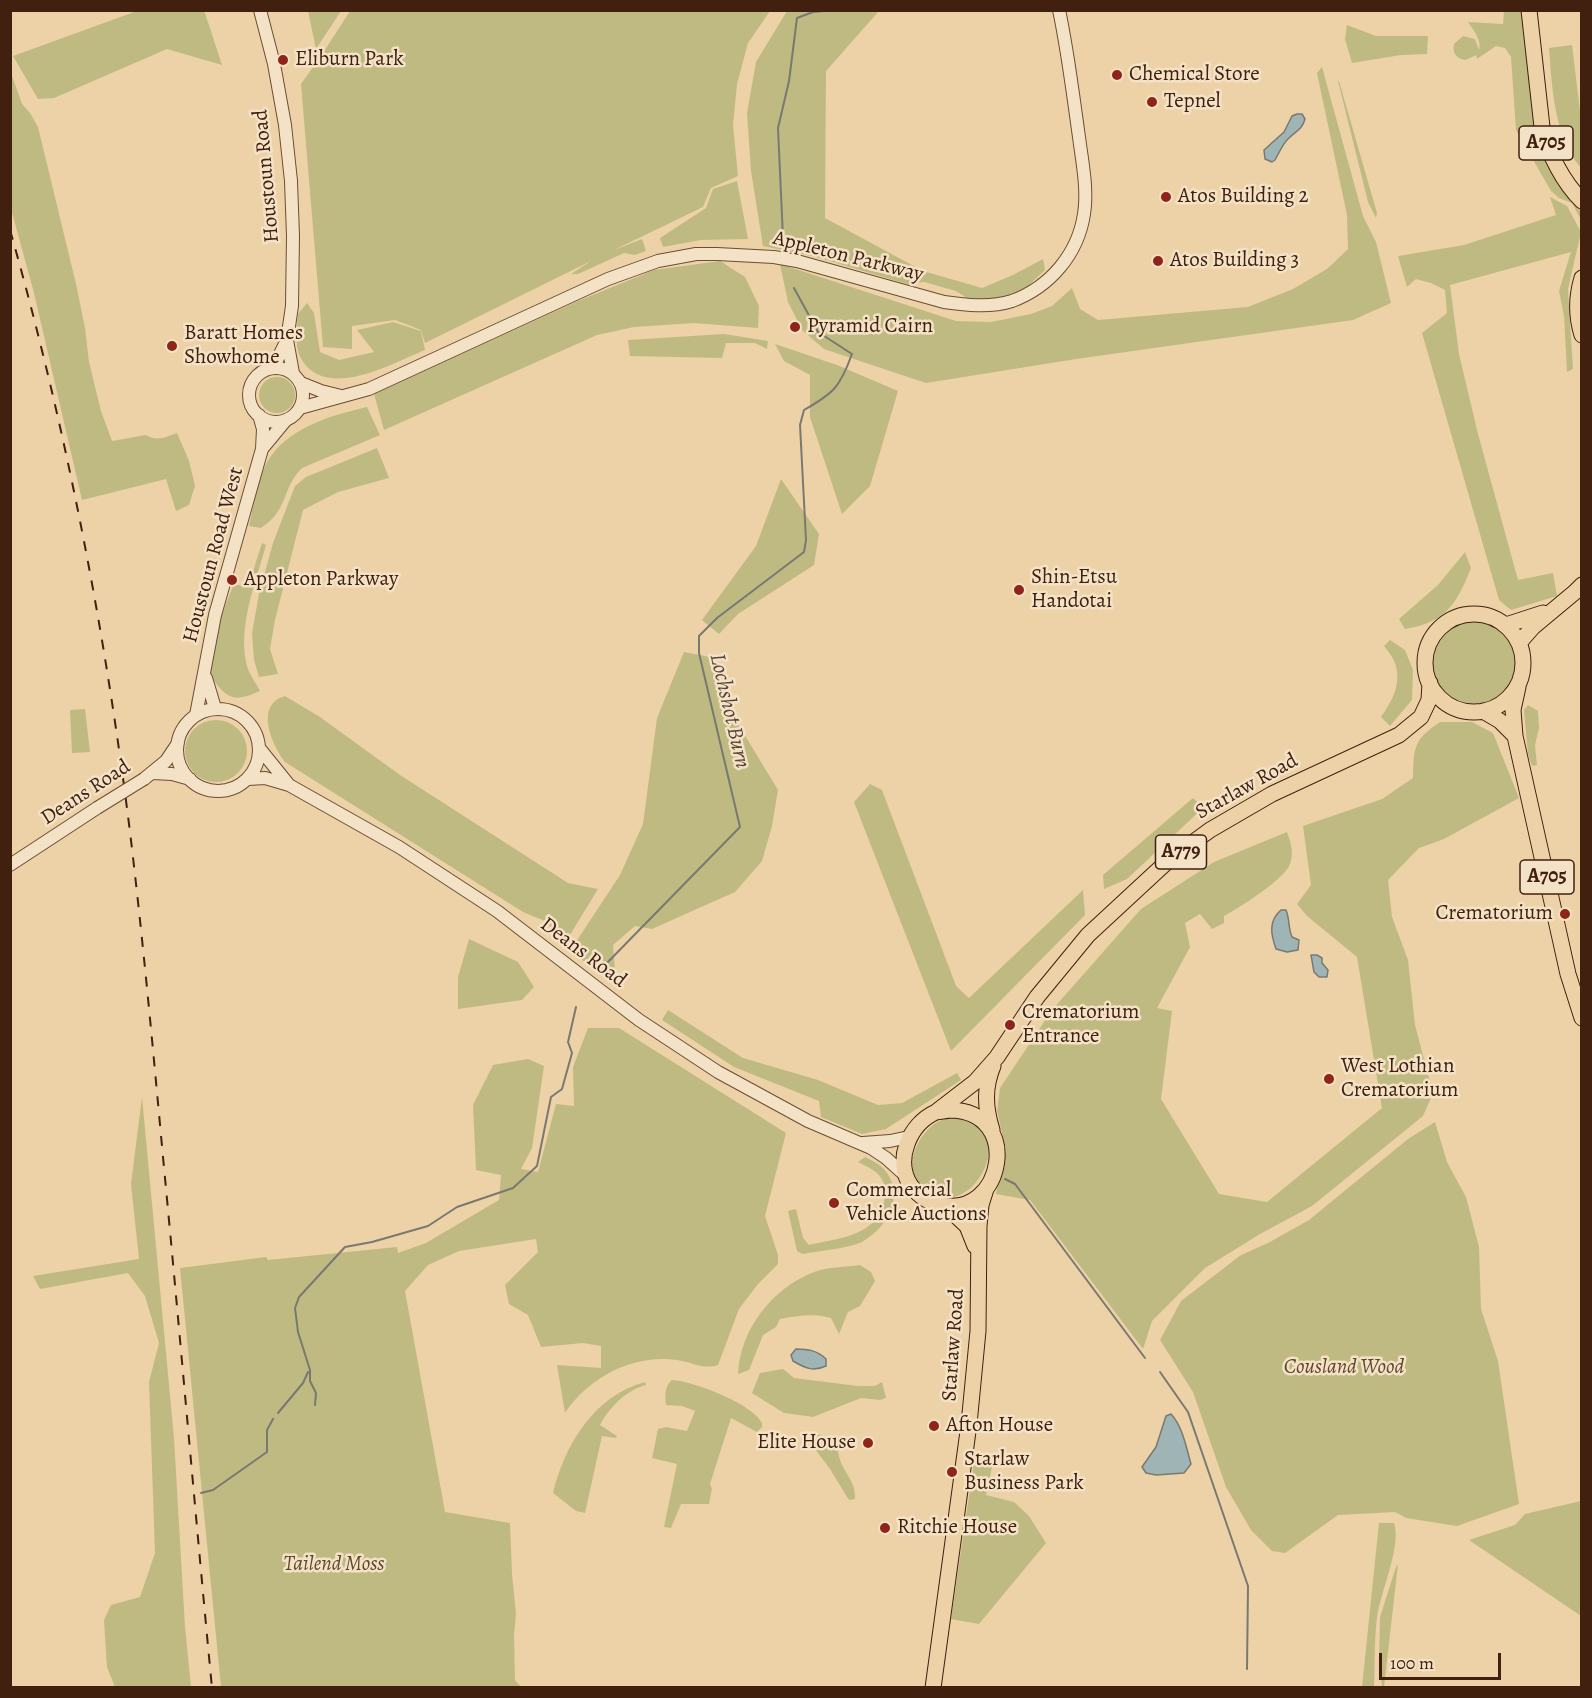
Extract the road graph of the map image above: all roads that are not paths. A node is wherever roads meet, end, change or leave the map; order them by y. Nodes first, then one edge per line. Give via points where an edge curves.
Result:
1 (260, 10) edge
2 (1059, 10) edge
3 (1529, 10) edge
4 (1576, 190) edge
5 (1581, 201) edge
6 (1581, 278) edge
7 (1581, 335) edge
8 (287, 340) junction
9 (273, 368) junction
10 (297, 378) junction
11 (342, 396) junction
12 (300, 408) junction
13 (259, 415) junction
14 (286, 420) junction
15 (262, 449) junction
16 (1581, 585) edge
17 (1554, 609) junction
18 (1506, 626) junction
19 (1519, 643) junction
20 (204, 671) junction
21 (1430, 683) junction
22 (1518, 687) junction
23 (215, 708) junction
24 (1463, 710) junction
25 (1483, 711) junction
26 (196, 715) junction
27 (1421, 717) junction
28 (1515, 736) junction
29 (178, 743) junction
30 (260, 749) junction
31 (149, 776) junction
32 (190, 779) junction
33 (248, 779) junction
34 (289, 785) junction
35 (10, 865) edge
36 (1581, 1018) edge
37 (997, 1057) junction
38 (936, 1112) junction
39 (909, 1137) junction
40 (994, 1137) junction
41 (858, 1143) junction
42 (906, 1176) junction
43 (986, 1189) junction
44 (946, 1207) junction
45 (978, 1254) junction
46 (933, 1688) edge

1 - 8 street, Houstoun Road via 274,64 291,181 292,306
2 - 11 street, Appleton Parkway via 1081,153 1085,208 1071,253 1052,276 1029,292 1011,301 965,305 797,261 696,254 646,265 608,279 369,389
3 - 4 main road, A705 via 1546,142 1558,167
4 - 5 main road, A705 via 1574,194
6 - 7 main road via 1577,302
8 - 9 street, Houstoun Road
8 - 10 street, Houstoun Road
9 - 10 street via 284,368
9 - 13 street via 256,375 251,386 249,399
10 - 11 street via 321,391
10 - 12 street via 304,395
11 - 12 street, Appleton Parkway
12 - 14 street
13 - 14 street via 271,421
13 - 15 street, Houstoun Road West
14 - 15 street, Houstoun Road West
15 - 20 street, Houstoun Road West via 219,597
16 - 17 main road
17 - 18 main road
17 - 19 main road
18 - 19 main road
18 - 21 main road via 1495,618 1473,614 1446,623 1428,646 1426,670
19 - 22 main road, A705 via 1523,657
20 - 23 street, Houstoun Road West
20 - 26 street, Houstoun Road West
21 - 24 main road via 1446,703
21 - 27 main road via 1429,700
22 - 25 main road via 1500,704
22 - 28 main road, A705
23 - 26 street
23 - 30 street via 231,710 245,718 256,732
24 - 25 main road
24 - 27 main road, A779
25 - 28 main road
26 - 29 street via 181,732
27 - 37 main road, Starlaw Road / A779 via 1399,735 1272,794 1210,830 1169,860 1088,935 1037,997
28 - 36 main road, A705
29 - 31 street, Deans Road
29 - 32 street via 182,769
30 - 33 street
30 - 34 street, Deans Road
31 - 32 street, Deans Road via 172,774
31 - 35 street, Deans Road, bridge
32 - 33 street via 198,786 217,791
33 - 34 street, Deans Road via 265,778
34 - 41 street, Deans Road via 399,847 497,911 639,1020 718,1072
37 - 38 main road, Starlaw Road / A779 via 975,1082
37 - 40 main road, Starlaw Road / A779 via 986,1091
38 - 39 main road, A779
38 - 40 main road via 964,1110 976,1115
39 - 41 street, Deans Road
39 - 42 main road via 904,1157
40 - 43 main road, A779 via 998,1158
41 - 42 street, Deans Road via 886,1158
42 - 44 main road, A779 via 917,1193
43 - 44 main road via 969,1203
43 - 45 main road, Starlaw Road / A779 via 981,1205
44 - 45 main road, Starlaw Road / A779 via 966,1226
45 - 46 main road, Starlaw Road / A779 via 978,1331 969,1424

